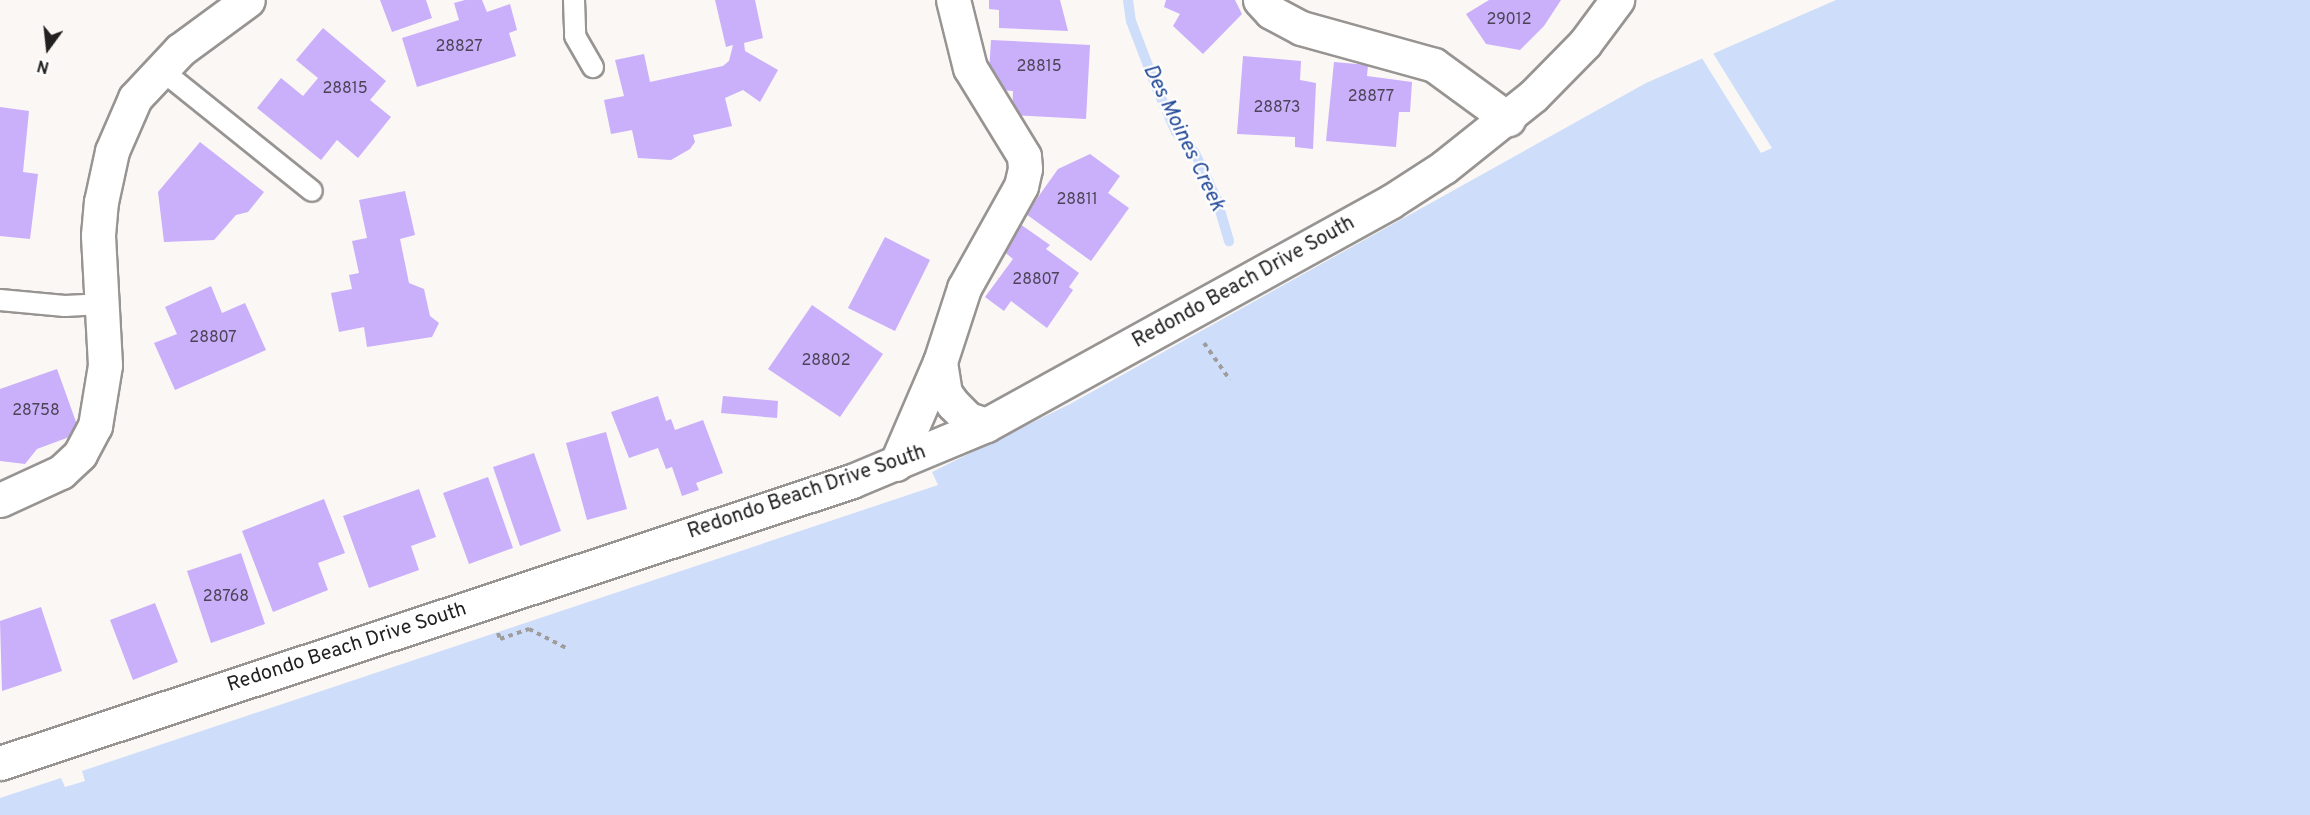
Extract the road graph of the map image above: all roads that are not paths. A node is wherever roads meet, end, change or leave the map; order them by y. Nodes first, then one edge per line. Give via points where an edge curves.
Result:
1 (248, 0) edge
2 (574, 0) edge
3 (953, 0) edge
4 (1260, 0) edge
5 (1617, 0) edge
6 (593, 67) dead end
7 (159, 68) junction
8 (1508, 119) junction
9 (312, 191) dead end
10 (0, 300) edge
11 (101, 304) junction
12 (940, 362) junction
13 (986, 425) junction
14 (896, 464) junction
15 (0, 500) edge
16 (0, 763) edge

1 - 7 street
2 - 6 lane via 575,36
3 - 12 street via 970,68 1024,156 1025,168 1021,186 964,288
4 - 8 street via 1271,12 1301,28 1434,65
5 - 8 street, Redondo Beach Drive South via 1585,43
7 - 9 lane
7 - 11 street via 135,98 107,168 99,221
8 - 13 street, Redondo Beach Drive South via 1390,202
10 - 11 lane via 65,306
11 - 15 street via 103,390 87,443 71,464 52,479
12 - 13 street via 945,393 953,404 968,419
12 - 14 street
13 - 14 street, Redondo Beach Drive South
14 - 16 street, Redondo Beach Drive South

